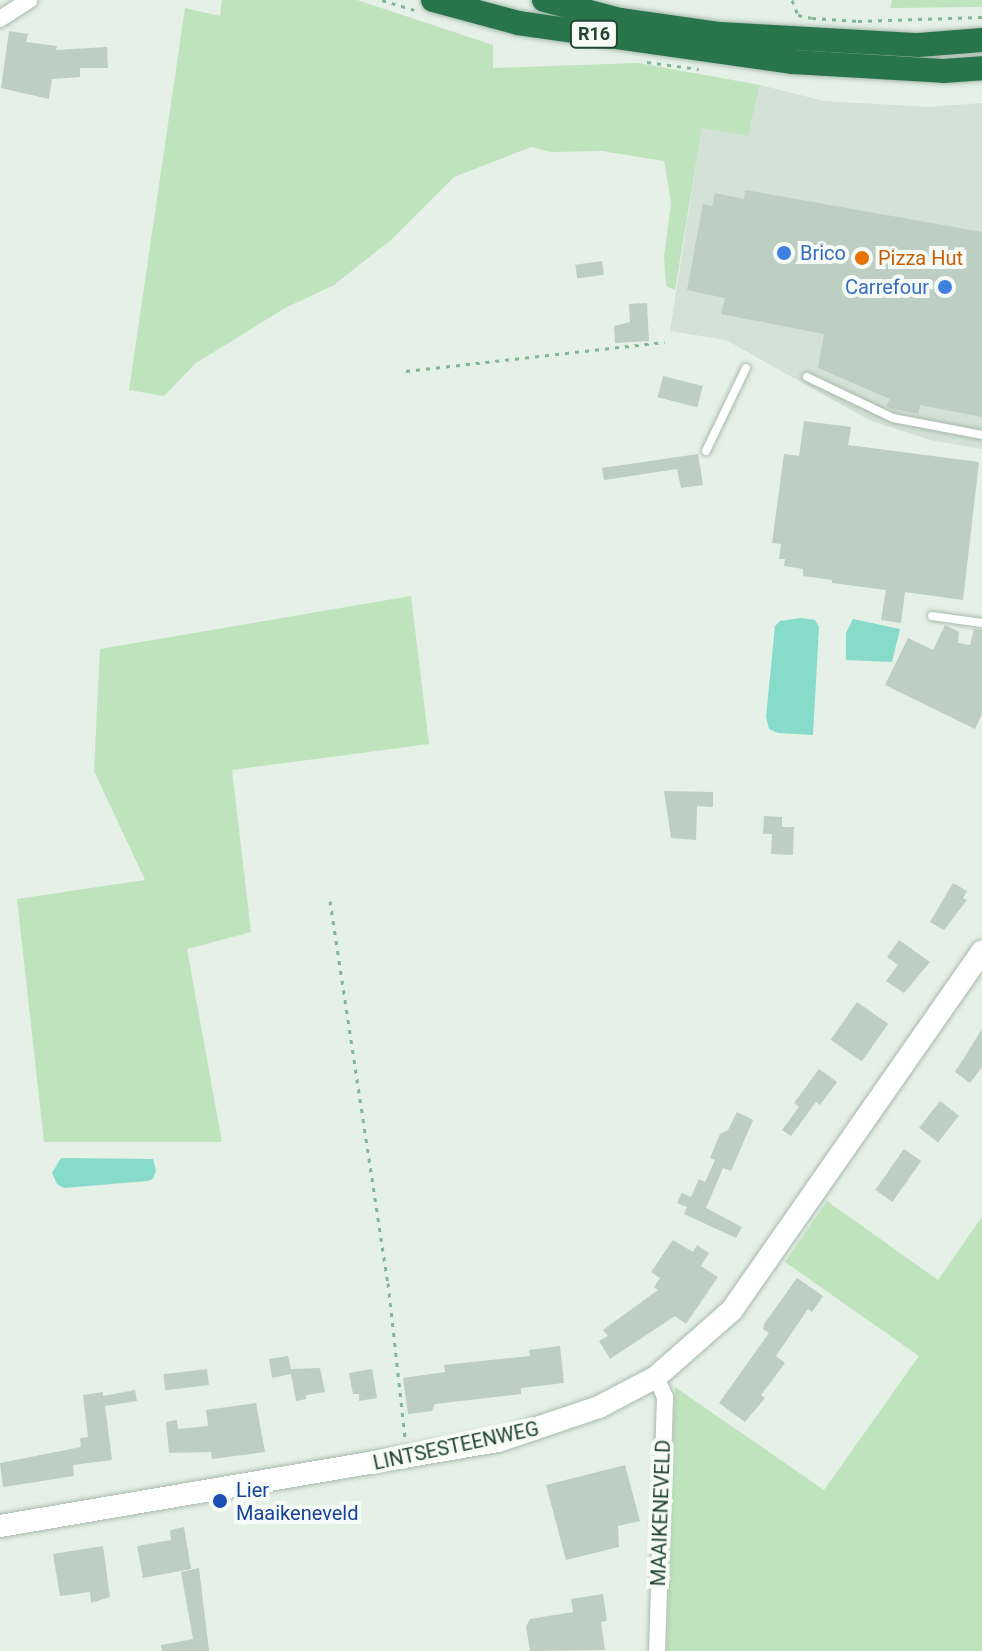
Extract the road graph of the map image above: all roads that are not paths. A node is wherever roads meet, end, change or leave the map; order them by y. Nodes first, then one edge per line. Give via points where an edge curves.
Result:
1 (29, 0) edge
2 (433, 0) edge
3 (544, 0) edge
4 (0, 19) edge
5 (982, 26) edge
6 (982, 40) edge
7 (863, 43) junction
8 (982, 54) edge
9 (758, 55) junction
10 (982, 68) edge
11 (746, 368) dead end
12 (807, 377) dead end
13 (982, 435) edge
14 (706, 451) dead end
15 (932, 616) dead end
16 (982, 623) edge
17 (982, 951) edge
18 (656, 1377) junction
19 (0, 1526) edge
20 (657, 1651) edge

1 - 4 street
2 - 9 highway, R16 via 518,23
3 - 7 highway, R16 via 668,28
5 - 7 highway
6 - 7 highway, R16
8 - 9 highway, R16
9 - 10 highway via 943,71
11 - 14 lane
12 - 13 lane via 893,418
15 - 16 lane
17 - 18 street, LINTSESTEENWEG via 732,1310
18 - 19 street, LINTSESTEENWEG via 599,1407 498,1441
18 - 20 street, MAAIKENEVELD via 665,1397

